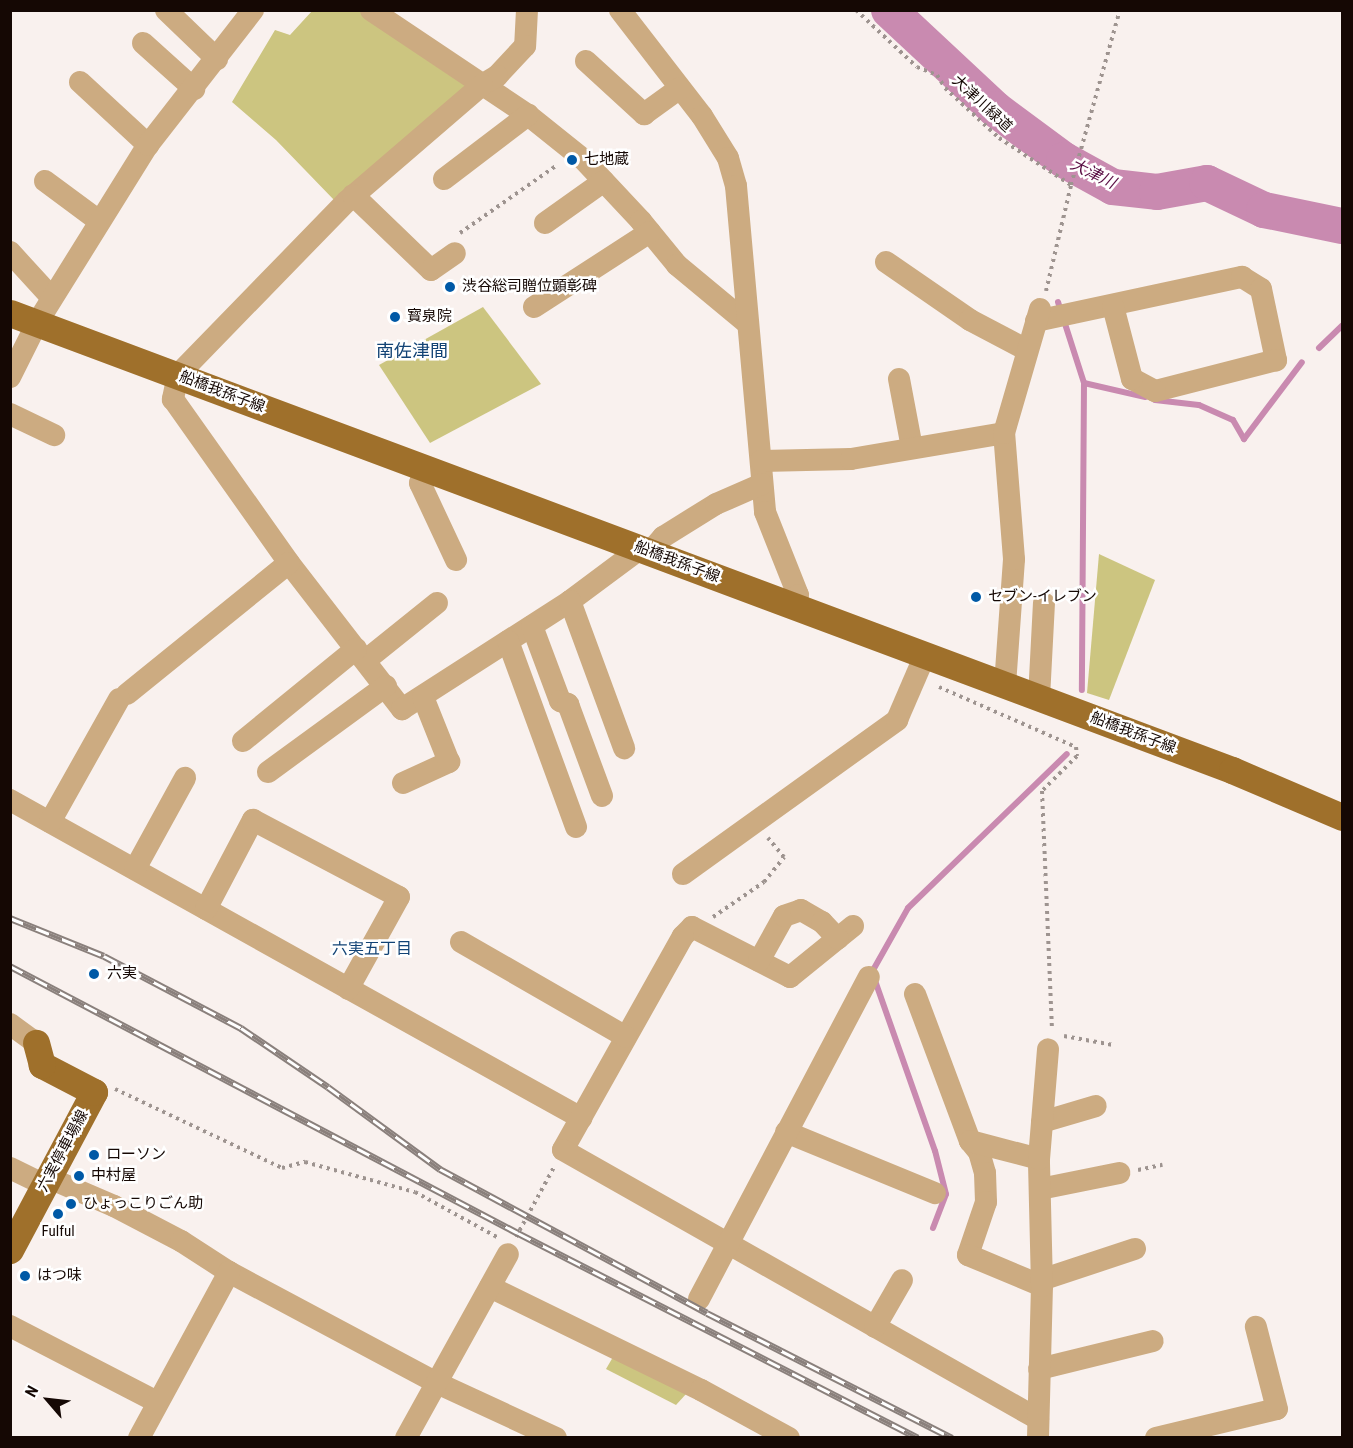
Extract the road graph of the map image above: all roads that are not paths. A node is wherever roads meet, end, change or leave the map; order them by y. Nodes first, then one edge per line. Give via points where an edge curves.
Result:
1 (166, 10) edge
2 (253, 10) edge
3 (371, 10) edge
4 (526, 10) edge
5 (620, 10) edge
6 (143, 43) dead end
7 (217, 58) junction
8 (585, 61) dead end
9 (80, 82) dead end
10 (482, 86) junction
11 (680, 88) junction
12 (194, 89) junction
13 (528, 116) junction
14 (148, 145) junction
15 (444, 179) dead end
16 (45, 181) dead end
17 (604, 181) junction
18 (353, 195) junction
19 (99, 221) junction
20 (544, 223) dead end
21 (650, 232) junction
22 (453, 246) road end
23 (10, 252) edge
24 (886, 262) dead end
25 (52, 298) junction
26 (1113, 306) junction
27 (534, 307) dead end
28 (10, 313) edge
29 (37, 323) junction
30 (748, 324) junction
31 (1027, 350) junction
32 (178, 375) junction
33 (10, 377) edge
34 (899, 379) dead end
35 (10, 414) edge
36 (1004, 433) junction
37 (54, 435) dead end
38 (912, 448) junction
39 (761, 461) junction
40 (425, 468) junction
41 (762, 484) junction
42 (645, 550) junction
43 (456, 560) dead end
44 (289, 563) junction
45 (570, 601) junction
46 (437, 603) dead end
47 (1044, 603) dead end
48 (795, 606) junction
49 (532, 626) junction
50 (508, 641) junction
51 (361, 655) junction
52 (921, 665) junction
53 (1005, 685) junction
54 (386, 686) junction
55 (423, 697) junction
56 (1039, 698) junction
57 (243, 741) dead end
58 (624, 748) dead end
59 (268, 772) dead end
60 (185, 778) dead end
61 (403, 783) dead end
62 (602, 796) dead end
63 (10, 800) edge
64 (1342, 817) edge
65 (50, 822) junction
66 (576, 827) dead end
67 (135, 869) junction
68 (683, 874) dead end
69 (206, 909) junction
70 (460, 942) dead end
71 (759, 961) junction
72 (869, 977) dead end
73 (348, 989) junction
74 (915, 994) dead end
75 (10, 1024) edge
76 (626, 1037) junction
77 (36, 1043) joint
78 (1048, 1048) dead end
79 (1096, 1106) dead end
80 (580, 1118) junction
81 (1042, 1122) junction
82 (786, 1132) junction
83 (970, 1141) junction
84 (1040, 1159) junction
85 (10, 1168) edge
86 (1119, 1173) dead end
87 (47, 1182) junction
88 (1040, 1189) junction
89 (935, 1193) dead end
90 (728, 1242) junction
91 (504, 1246) road end
92 (1135, 1249) dead end
93 (10, 1250) edge
94 (230, 1272) junction
95 (902, 1280) dead end
96 (1041, 1283) junction
97 (490, 1287) junction
98 (699, 1299) dead end
99 (10, 1326) edge
100 (876, 1327) junction
101 (1256, 1327) dead end
102 (1153, 1341) dead end
103 (1039, 1369) junction
104 (437, 1383) junction
105 (157, 1402) junction
106 (1038, 1428) edge
107 (1198, 1433) edge
108 (139, 1437) edge
109 (406, 1437) edge
110 (556, 1437) edge
111 (789, 1437) edge
112 (1156, 1437) edge

1 - 7 street
2 - 7 street
3 - 10 street
4 - 10 street via 525,46
5 - 11 street
6 - 12 street
7 - 12 street
8 - 11 street via 644,114
9 - 14 street
10 - 13 street
10 - 18 street
11 - 30 street via 728,159 736,186
12 - 14 street
13 - 15 street
13 - 17 street
14 - 19 street
16 - 19 street
17 - 20 street
17 - 21 street
18 - 22 street via 431,270
18 - 32 street
19 - 25 street
21 - 27 street
21 - 30 street via 677,266
23 - 25 street
24 - 31 street via 970,320
25 - 29 street
26 - 26 street via 1242,277 1261,290 1276,360 1155,391 1132,379
26 - 31 street via 1051,315
28 - 29 main road, 船橋我孫子線
29 - 32 main road, 船橋我孫子線
29 - 33 street
30 - 39 street
31 - 36 street
32 - 40 main road, 船橋我孫子線
32 - 44 street via 173,399
34 - 38 street
35 - 37 street
36 - 38 street
36 - 53 street via 1014,559
38 - 39 street via 850,459
39 - 41 street
40 - 42 main road, 船橋我孫子線
40 - 43 street via 420,483
41 - 42 street via 707,510
41 - 48 street via 765,512 798,595
42 - 45 street
42 - 48 main road, 船橋我孫子線
44 - 51 street
44 - 65 street via 123,697
45 - 49 street
45 - 58 street
46 - 51 street
47 - 56 street
48 - 52 main road, 船橋我孫子線
49 - 50 street
49 - 62 street via 560,701 568,704
50 - 55 street
50 - 66 street
51 - 54 street
51 - 57 street
52 - 53 main road, 船橋我孫子線
52 - 68 street via 897,720
53 - 56 main road, 船橋我孫子線
54 - 55 street via 402,709
54 - 59 street
55 - 61 street via 449,762
56 - 64 main road, 船橋我孫子線 via 1232,770
60 - 67 street
63 - 65 street
65 - 67 street
67 - 69 street
69 - 73 street
69 - 73 street via 253,820 399,897
70 - 76 street
71 - 71 street via 790,977 846,933 801,910 784,916
71 - 76 street via 692,927 683,936
72 - 82 street
73 - 80 street
74 - 83 street
75 - 77 street
76 - 80 street
77 - 87 main road, 六実停車場線 via 42,1065 94,1092
78 - 81 street
79 - 81 street
80 - 90 street via 563,1150
81 - 84 street
82 - 89 street
82 - 90 street
83 - 84 street
83 - 96 street via 979,1152 985,1173 986,1202 968,1255
84 - 88 street
85 - 87 street
86 - 88 street
87 - 93 main road, 六実停車場線
87 - 94 street via 133,1216
88 - 96 street
90 - 98 street
90 - 100 street
91 - 97 street
92 - 96 street
94 - 104 street
94 - 105 street
95 - 100 street
96 - 103 street
97 - 104 street
97 - 111 street
99 - 105 street
100 - 106 street
101 - 107 street via 1277,1408
102 - 103 street
103 - 106 street
104 - 109 street
104 - 110 street
105 - 108 street
107 - 112 street

